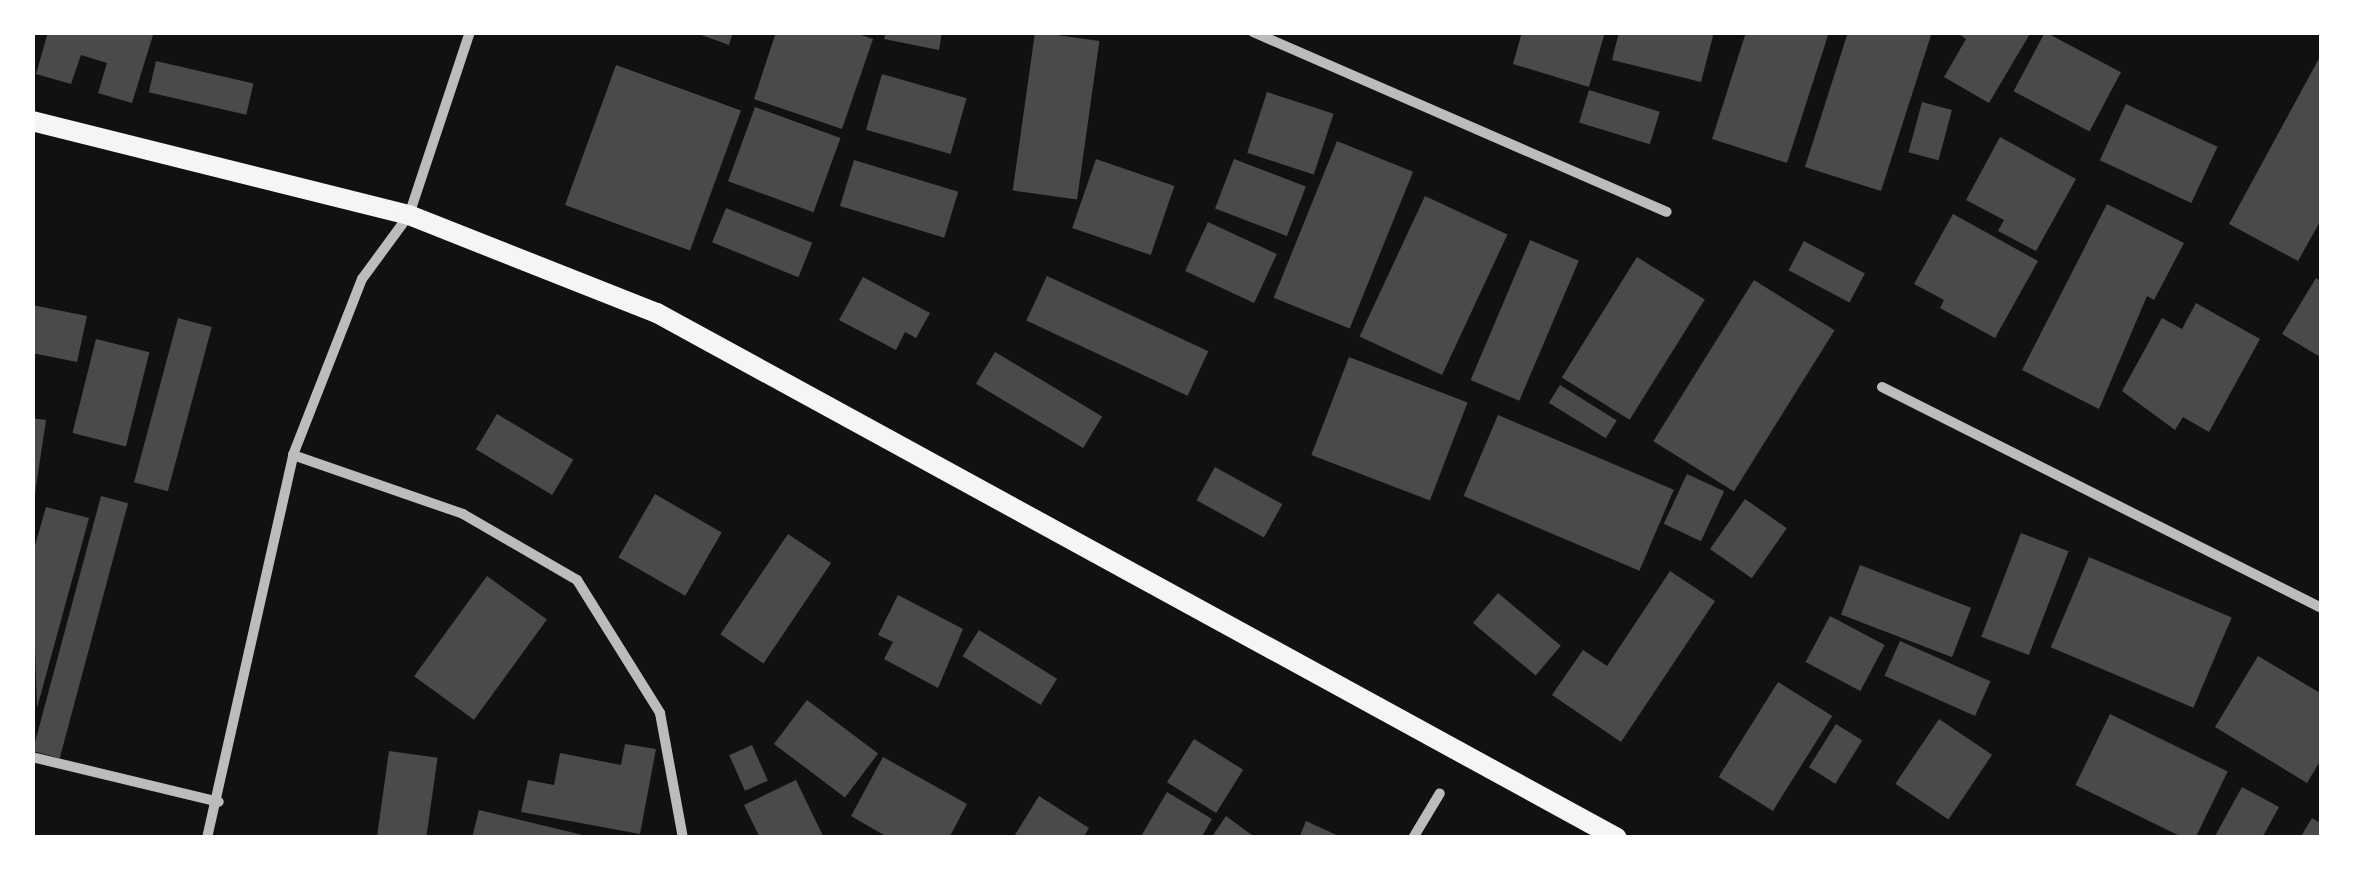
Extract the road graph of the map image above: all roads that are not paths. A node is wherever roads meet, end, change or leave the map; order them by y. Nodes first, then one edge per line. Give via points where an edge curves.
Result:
1 (470, 32) edge
2 (1253, 32) edge
3 (32, 121) edge
4 (1667, 212) dead end
5 (409, 215) junction
6 (1882, 387) dead end
7 (292, 455) junction
8 (2322, 608) edge
9 (32, 757) edge
10 (1440, 793) dead end
11 (219, 802) junction
12 (207, 838) edge
13 (683, 838) edge
14 (1413, 838) edge
15 (1617, 838) edge

1 - 5 street
2 - 4 street
3 - 5 main road
5 - 7 street via 362,280
5 - 15 main road via 657,313
6 - 8 street
7 - 11 street
7 - 13 street via 463,514 577,580 660,713
9 - 11 street
10 - 14 street
11 - 12 street

